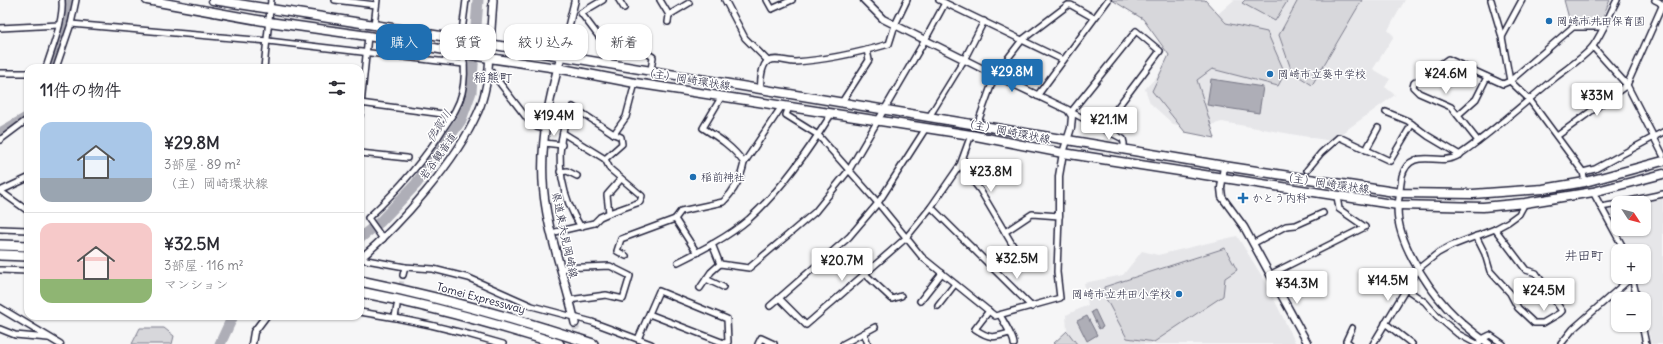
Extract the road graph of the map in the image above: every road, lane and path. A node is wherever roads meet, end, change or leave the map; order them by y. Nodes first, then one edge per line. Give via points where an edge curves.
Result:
1 (62, 0) edge
2 (76, 0) edge
3 (147, 0) edge
4 (213, 0) edge
5 (271, 0) edge
6 (335, 0) edge
7 (466, 0) edge
8 (493, 0) edge
9 (603, 0) edge
10 (619, 0) edge
11 (660, 0) edge
12 (725, 0) edge
13 (767, 0) edge
14 (792, 0) edge
15 (864, 0) edge
16 (907, 0) edge
17 (1108, 0) edge
18 (1491, 0) edge
19 (1522, 0) edge
20 (1616, 0) edge
21 (1655, 0) edge
22 (574, 1) edge
23 (942, 1) edge
24 (377, 2) edge
25 (689, 3) dead end
26 (1663, 5) edge
27 (624, 8) dead end
28 (270, 9) junction
29 (581, 13) junction
30 (669, 15) junction
31 (1094, 18) junction
32 (984, 21) junction
33 (269, 22) junction
34 (668, 22) dead end
35 (71, 24) junction
36 (374, 24) junction
37 (463, 24) edge
38 (491, 24) edge
39 (569, 24) edge
40 (59, 25) junction
41 (895, 25) junction
42 (1604, 27) junction
43 (0, 28) edge
44 (440, 35) edge
45 (368, 36) junction
46 (1502, 37) junction
47 (926, 40) junction
48 (1022, 40) junction
49 (268, 41) junction
50 (1593, 48) junction
51 (440, 50) edge
52 (867, 50) junction
53 (367, 52) junction
54 (496, 59) edge
55 (464, 60) edge
56 (489, 60) edge
57 (560, 60) edge
58 (582, 60) edge
59 (964, 60) junction
60 (1063, 60) junction
61 (768, 61) junction
62 (47, 64) edge
63 (57, 64) edge
64 (265, 64) edge
65 (464, 64) junction
66 (557, 68) junction
67 (489, 69) junction
68 (651, 70) junction
69 (0, 73) edge
70 (24, 73) edge
71 (995, 75) junction
72 (1487, 77) junction
73 (364, 78) edge
74 (1510, 81) junction
75 (635, 83) junction
76 (1627, 85) junction
77 (761, 90) junction
78 (722, 96) junction
79 (1037, 96) junction
80 (1529, 99) junction
81 (842, 102) junction
82 (364, 103) edge
83 (785, 106) junction
84 (885, 110) junction
85 (1071, 112) junction
86 (1386, 112) dead end
87 (832, 113) junction
88 (443, 114) dead end
89 (1458, 115) junction
90 (929, 117) junction
91 (879, 121) junction
92 (24, 122) edge
93 (1412, 124) junction
94 (977, 125) junction
95 (545, 128) junction
96 (926, 128) junction
97 (1102, 128) junction
98 (1378, 128) dead end
99 (1663, 132) edge
100 (563, 133) junction
101 (614, 134) junction
102 (971, 135) junction
103 (818, 136) junction
104 (1557, 136) junction
105 (1653, 137) junction
106 (0, 140) edge
107 (1068, 140) junction
108 (1478, 141) junction
109 (544, 143) junction
110 (562, 145) junction
111 (1124, 150) junction
112 (1366, 150) junction
113 (364, 153) edge
114 (1063, 154) junction
115 (1460, 155) junction
116 (1663, 155) edge
117 (407, 158) dead end
118 (605, 159) junction
119 (1663, 161) edge
120 (744, 163) junction
121 (960, 166) junction
122 (1224, 166) junction
123 (849, 170) junction
124 (1307, 170) dead end
125 (560, 172) junction
126 (1583, 172) junction
127 (1663, 174) edge
128 (577, 176) dead end
129 (621, 179) junction
130 (1222, 179) junction
131 (24, 180) edge
132 (1586, 182) junction
133 (0, 191) edge
134 (1593, 192) junction
135 (1401, 193) junction
136 (1663, 194) edge
137 (1337, 196) junction
138 (1651, 196) edge
139 (878, 203) junction
140 (1525, 203) junction
141 (1398, 205) junction
142 (1611, 205) edge
143 (931, 207) junction
144 (1601, 207) junction
145 (24, 209) edge
146 (609, 213) junction
147 (1323, 213) dead end
148 (1059, 216) junction
149 (675, 219) junction
150 (580, 227) junction
151 (0, 229) edge
152 (1495, 229) junction
153 (24, 230) edge
154 (1005, 232) junction
155 (552, 233) junction
156 (1476, 236) junction
157 (906, 238) junction
158 (383, 239) junction
159 (1254, 243) junction
160 (712, 244) junction
161 (1621, 244) edge
162 (0, 245) edge
163 (24, 246) edge
164 (696, 252) junction
165 (0, 255) edge
166 (364, 255) edge
167 (24, 256) edge
168 (626, 256) dead end
169 (364, 260) edge
170 (678, 262) dead end
171 (720, 264) junction
172 (990, 266) junction
173 (405, 267) junction
174 (560, 268) junction
175 (1418, 269) junction
176 (0, 270) edge
177 (24, 271) edge
178 (864, 273) junction
179 (942, 273) junction
180 (1271, 274) junction
181 (403, 275) tunnel mouth
182 (706, 279) junction
183 (364, 282) edge
184 (955, 284) junction
185 (723, 287) dead end
186 (700, 288) dead end
187 (1406, 289) junction
188 (1615, 292) edge
189 (1635, 292) edge
190 (364, 293) edge
191 (901, 296) dead end
192 (1611, 296) edge
193 (779, 298) junction
194 (568, 300) junction
195 (920, 301) dead end
196 (397, 306) tunnel mouth
197 (770, 306) dead end
198 (938, 306) dead end
199 (1032, 307) junction
200 (0, 308) edge
201 (989, 311) junction
202 (364, 313) edge
203 (649, 314) junction
204 (1000, 315) junction
205 (396, 317) junction
206 (263, 320) edge
207 (574, 320) junction
208 (1385, 324) junction
209 (875, 327) dead end
210 (1352, 328) dead end
211 (0, 329) edge
212 (1643, 332) edge
213 (864, 333) junction
214 (1009, 333) junction
215 (51, 338) junction
216 (638, 339) junction
217 (1480, 342) edge
218 (60, 344) edge
219 (252, 344) edge
220 (503, 344) edge
221 (559, 344) edge
222 (594, 344) edge
223 (651, 344) edge
224 (758, 344) edge
225 (774, 344) edge
226 (843, 344) edge
227 (868, 344) edge
228 (1014, 344) edge
229 (1308, 344) edge
230 (1350, 344) edge
231 (1373, 344) edge
232 (1412, 344) edge
233 (1489, 344) edge
234 (1503, 344) edge
235 (1561, 344) edge
236 (1646, 344) edge

1 - 40 street
2 - 35 street
3 - 33 main road
4 - 28 main road
5 - 28 street
6 - 24 street
7 - 37 street
8 - 38 main road
9 - 29 street
10 - 27 street
11 - 30 street
12 - 61 street via 745,38
13 - 14 street via 772,9
15 - 41 street via 876,13
16 - 41 street
17 - 31 street
18 - 46 street
19 - 46 street
20 - 42 street
21 - 26 street
22 - 29 street
22 - 39 street
23 - 32 street
23 - 47 street
24 - 36 street
25 - 30 street
26 - 76 street
28 - 33 street
28 - 36 main road
29 - 68 street via 612,54 618,54 626,40 653,57
30 - 34 street
31 - 48 street via 1071,5
31 - 60 street
32 - 48 street
32 - 59 street
33 - 45 main road
33 - 49 street
35 - 49 street
35 - 63 street
36 - 44 main road
40 - 43 street
40 - 62 street
41 - 47 street
41 - 52 street via 890,44
42 - 50 street
42 - 74 street via 1573,27
45 - 51 main road
45 - 53 street
46 - 74 street
47 - 59 street
47 - 84 street
48 - 60 street
48 - 71 street
49 - 53 street
49 - 64 street
50 - 76 street
50 - 80 street
52 - 61 street via 808,61
52 - 81 street via 869,60
53 - 65 street
53 - 73 street
54 - 66 main road, （主）岡崎環状線
55 - 65 street
56 - 67 street, 岩谷観音道
57 - 66 main road, 県道東大見岡崎線
58 - 68 main road, （主）岡崎環状線
59 - 71 street
59 - 90 street
60 - 79 street
61 - 77 street via 759,82
65 - 158 street via 462,94 457,108 431,149 396,193 368,218
66 - 75 main road, （主）岡崎環状線
66 - 95 main road, 県道東大見岡崎線
67 - 95 street via 529,121
67 - 158 street, 岩谷観音道 via 479,111 463,140 428,188
68 - 77 main road, （主）岡崎環状線
69 - 70 street
71 - 79 street
71 - 94 street
72 - 74 street via 1503,84
72 - 89 street via 1476,99
72 - 89 street via 1448,59 1414,83 1415,90 1451,107
74 - 80 street
75 - 78 main road, （主）岡崎環状線
75 - 101 street via 626,116
76 - 104 street
76 - 105 street
77 - 81 main road, （主）岡崎環状線
78 - 83 main road, （主）岡崎環状線
78 - 120 street via 703,128 729,145
79 - 85 street
80 - 104 street
80 - 108 street
81 - 84 main road, （主）岡崎環状線
82 - 88 street
83 - 87 main road, （主）岡崎環状線
83 - 103 street via 786,115
83 - 120 street
84 - 90 main road, （主）岡崎環状線
84 - 91 street
85 - 97 street
85 - 97 street via 1136,31 1160,51
85 - 107 street
86 - 93 street
87 - 91 main road, （主）岡崎環状線
87 - 103 street
89 - 108 street
90 - 94 main road, （主）岡崎環状線
91 - 96 main road, （主）岡崎環状線
91 - 123 street
92 - 106 street
93 - 112 street via 1390,161
93 - 115 street
94 - 107 main road, （主）岡崎環状線
95 - 109 main road, 県道東大見岡崎線
96 - 102 main road, （主）岡崎環状線
96 - 139 street
97 - 111 street via 1123,139
98 - 112 street
99 - 105 street
100 - 101 street via 573,107
100 - 110 street
100 - 118 street
101 - 118 street via 621,137 622,144
102 - 114 main road, （主）岡崎環状線
102 - 121 street
103 - 123 street
103 - 160 street via 782,184 753,214
104 - 126 street
105 - 116 street
105 - 126 street via 1595,169
107 - 111 main road, （主）岡崎環状線
107 - 114 street
108 - 115 street
109 - 110 street
109 - 155 main road, 県道東大見岡崎線 via 543,186
110 - 125 street
111 - 122 main road, （主）岡崎環状線
112 - 124 street via 1339,137
113 - 117 street
114 - 130 main road, （主）岡崎環状線
114 - 148 street via 1058,176
115 - 135 street via 1447,160 1421,158 1410,163 1404,171
118 - 129 street via 610,169
119 - 132 main road, （主）岡崎環状線
120 - 149 street via 734,190 723,202 681,211
121 - 143 street
121 - 154 street via 980,190
122 - 130 street
122 - 135 main road, （主）岡崎環状線
123 - 139 street
123 - 171 street via 816,212 749,268
125 - 128 street via 567,171
125 - 150 street via 572,214
126 - 132 street
127 - 134 main road, （主）岡崎環状線
129 - 146 street via 606,195
129 - 146 street via 642,196 640,202
130 - 137 main road, （主）岡崎環状線
130 - 159 street via 1222,197
131 - 133 street
132 - 135 main road, （主）岡崎環状線 via 1509,193
133 - 145 street
134 - 140 main road, （主）岡崎環状線
134 - 144 street
135 - 141 street
136 - 138 street
137 - 141 main road, （主）岡崎環状線
137 - 180 street via 1340,209 1365,227
139 - 157 street
139 - 193 street via 849,237
140 - 141 main road, （主）岡崎環状線 via 1483,208
140 - 152 street via 1519,214
141 - 175 street via 1397,213 1404,239
142 - 144 street
143 - 157 street
143 - 172 street
144 - 161 street
146 - 150 street via 594,223
147 - 159 street via 1296,225 1286,226
148 - 154 street via 1032,214
148 - 199 street via 1057,272 1060,298
149 - 164 street
149 - 168 street via 621,239 617,251
150 - 155 street
151 - 153 street
152 - 156 street
152 - 156 street via 1526,270 1536,273 1562,311 1560,313 1543,323 1534,322 1518,308 1510,293 1490,271
154 - 172 street via 1015,249
155 - 174 main road, 県道東大見岡崎線
156 - 175 street via 1438,253
157 - 178 street
157 - 179 street via 922,257
158 - 166 street, 岩谷観音道
159 - 180 street
160 - 164 street
160 - 171 street
162 - 163 highway
164 - 170 street
165 - 167 highway
169 - 173 street
171 - 182 street
172 - 199 street
173 - 181 street
173 - 207 street via 433,269 469,278 532,306
174 - 194 main road, 県道東大見岡崎線
174 - 194 street via 610,266 630,276 623,299 606,295
175 - 187 street
175 - 217 street via 1448,309
176 - 177 street
178 - 191 street via 892,298
178 - 193 street via 806,325
179 - 184 street
179 - 195 street
180 - 229 street
182 - 185 street
182 - 186 street
183 - 222 highway, Tomei Expressway via 460,304
184 - 198 street
184 - 201 street
187 - 208 street
187 - 217 street via 1425,302 1458,334
188 - 189 street via 1632,277
190 - 221 highway, Tomei Expressway via 457,314
192 - 235 street via 1573,329
193 - 197 street
194 - 207 main road, 県道東大見岡崎線
196 - 205 street
199 - 204 street
200 - 215 street
201 - 204 street via 995,316
201 - 214 street via 975,329 988,337
202 - 205 street
203 - 203 street via 659,291 727,319 728,342 724,343
203 - 216 street
204 - 214 street
205 - 220 street
206 - 219 street via 254,332
207 - 216 street via 592,322
208 - 231 street
208 - 232 street
209 - 213 street
210 - 230 street via 1346,341
211 - 215 street via 15,335
212 - 236 street
213 - 226 street
213 - 227 street
214 - 228 street via 1014,339
215 - 218 street
216 - 223 street
217 - 233 street
217 - 234 street via 1490,335
224 - 225 street via 761,338

